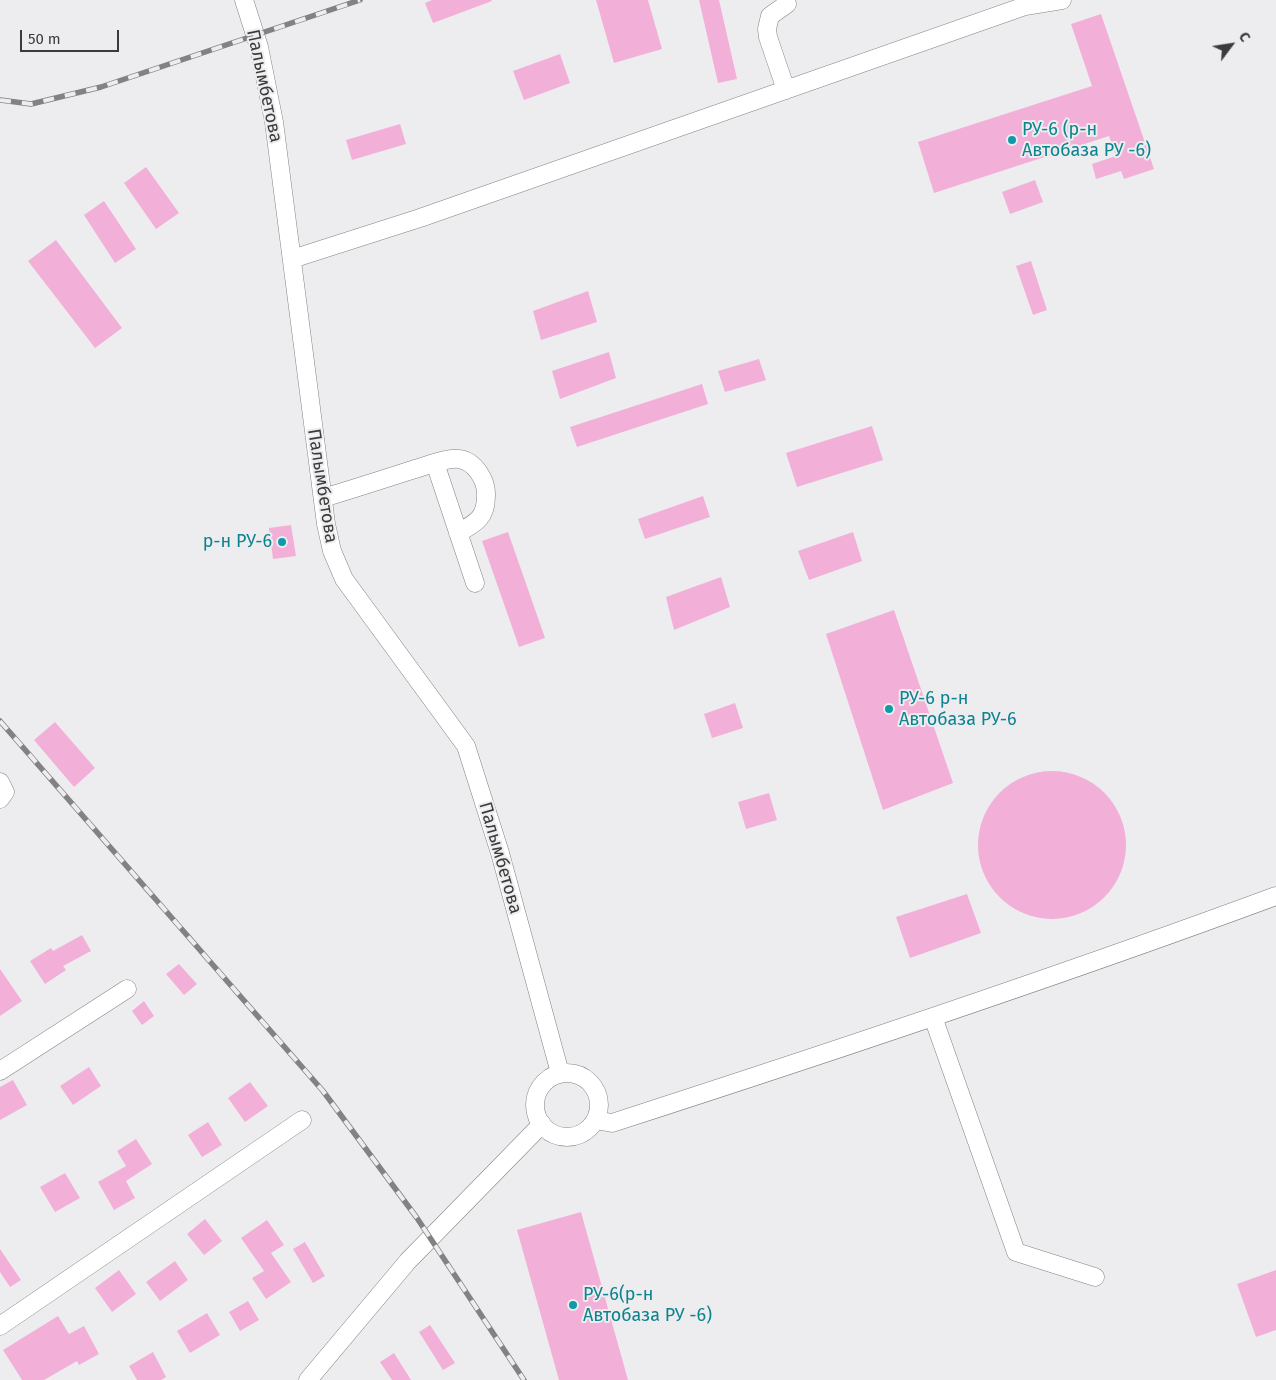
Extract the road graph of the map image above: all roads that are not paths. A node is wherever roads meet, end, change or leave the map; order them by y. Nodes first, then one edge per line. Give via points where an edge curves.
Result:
1 (244, 0) edge
2 (1062, 0) edge
3 (786, 4) dead end
4 (786, 90) junction
5 (292, 259) junction
6 (435, 463) junction
7 (323, 498) junction
8 (458, 533) junction
9 (475, 583) dead end
10 (0, 782) edge
11 (0, 799) edge
12 (1276, 896) edge
13 (127, 989) dead end
14 (933, 1017) junction
15 (0, 1071) edge
16 (560, 1073) junction
17 (302, 1120) dead end
18 (596, 1120) junction
19 (542, 1124) junction
20 (1095, 1277) dead end
21 (0, 1326) edge
22 (308, 1380) edge

1 - 5 street, Палымбетова via 259,47 274,122
2 - 4 street via 1025,6
3 - 4 street via 770,16 767,29
4 - 5 street via 430,215
5 - 7 street, Палымбетова
6 - 7 street
6 - 8 street
6 - 8 street via 457,458 468,462 476,469 486,492 482,515
7 - 16 street, Палымбетова via 332,551 344,580 466,746 500,853
8 - 9 street
10 - 11 street via 5,792
12 - 14 street
13 - 15 street
14 - 18 street via 612,1123
14 - 20 street via 1016,1252
16 - 18 street via 581,1075 596,1089 600,1099
16 - 19 street via 542,1084 537,1094 536,1115
17 - 21 street
18 - 19 street via 580,1135 570,1137 554,1134
19 - 22 street via 408,1261

